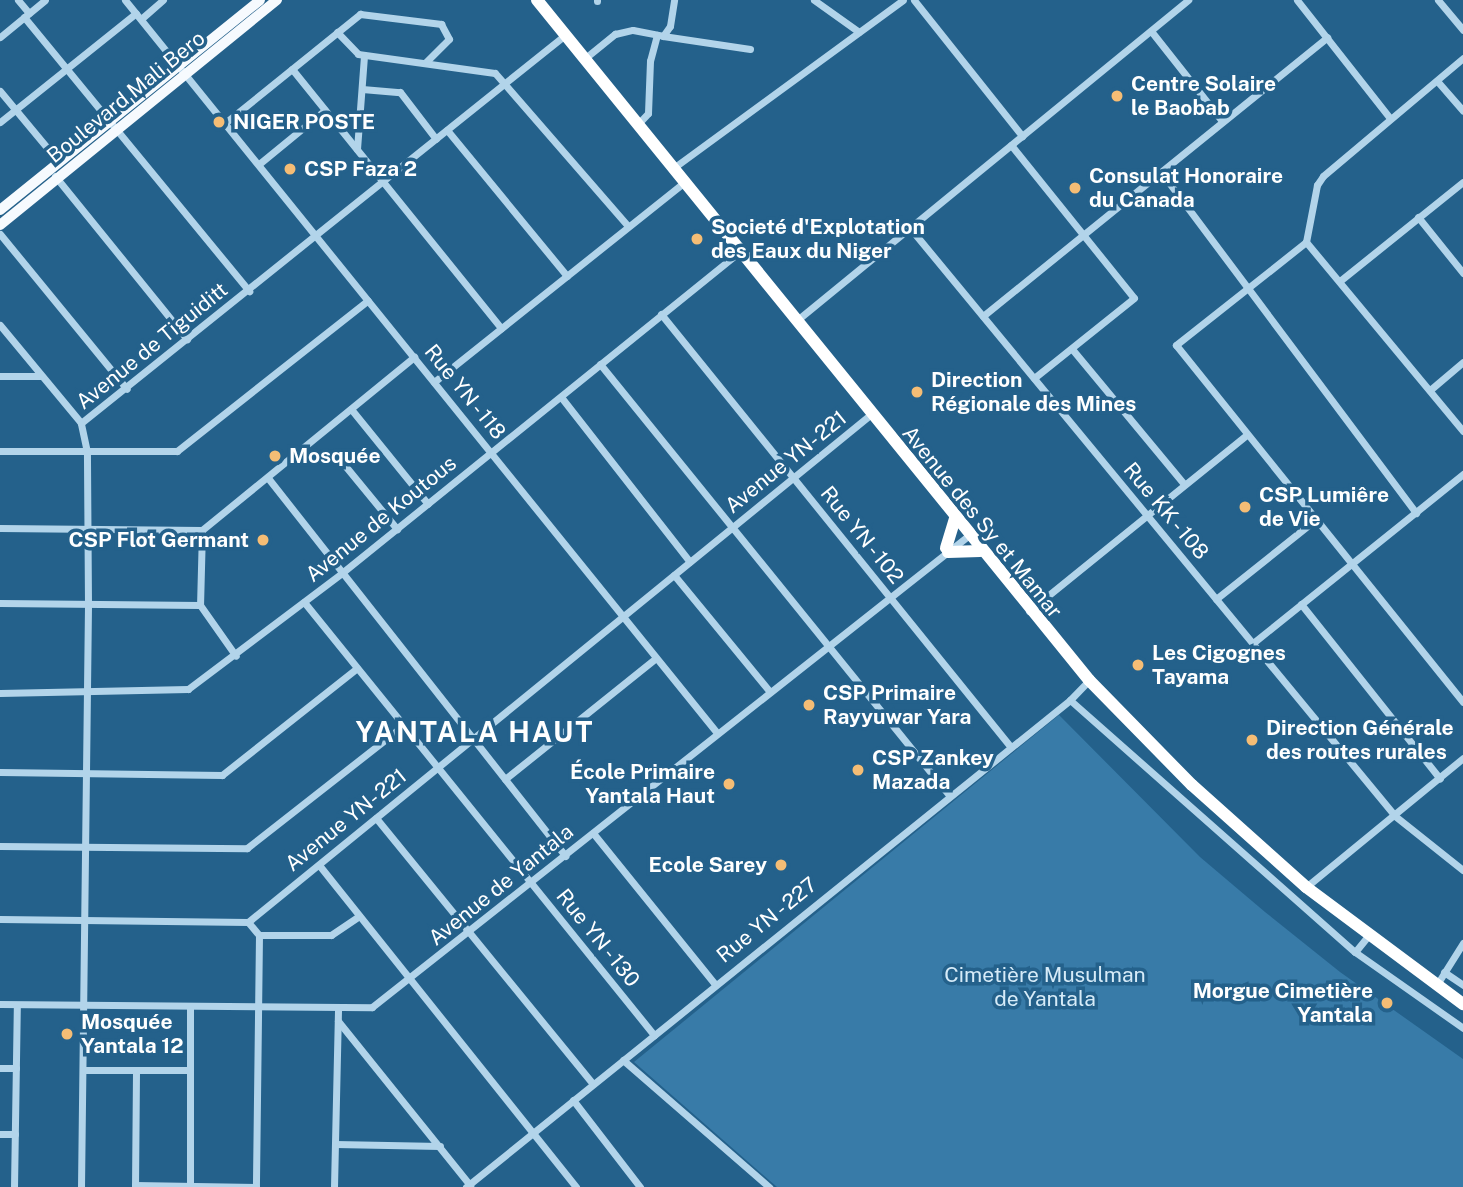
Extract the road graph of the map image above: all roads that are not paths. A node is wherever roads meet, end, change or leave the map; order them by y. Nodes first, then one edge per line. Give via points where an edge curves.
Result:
1 (19, 0) edge
2 (45, 0) edge
3 (125, 0) edge
4 (163, 0) edge
5 (260, 0) edge
6 (277, 0) edge
7 (537, 0) edge
8 (674, 0) edge
9 (814, 0) edge
10 (903, 0) edge
11 (914, 0) edge
12 (1297, 0) edge
13 (1438, 0) edge
14 (1184, 1) edge
15 (26, 15) junction
16 (138, 16) junction
17 (1463, 30) edge
18 (1151, 31) junction
19 (337, 32) junction
20 (859, 32) junction
21 (565, 36) junction
22 (660, 36) junction
23 (0, 37) edge
24 (1327, 37) junction
25 (750, 49) dead end
26 (364, 55) junction
27 (1463, 58) edge
28 (584, 59) junction
29 (426, 62) junction
30 (69, 66) junction
31 (292, 69) junction
32 (182, 70) junction
33 (506, 81) junction
34 (1438, 82) junction
35 (362, 89) junction
36 (0, 91) edge
37 (16, 109) junction
38 (325, 110) junction
39 (1463, 111) edge
40 (1390, 118) junction
41 (1222, 121) junction
42 (0, 122) edge
43 (225, 123) junction
44 (116, 124) junction
45 (637, 125) junction
46 (447, 130) junction
47 (1022, 136) junction
48 (436, 139) junction
49 (1011, 145) junction
50 (357, 149) junction
51 (259, 164) junction
52 (672, 169) junction
53 (55, 170) junction
54 (1161, 172) junction
55 (383, 182) junction
56 (683, 183) junction
57 (1463, 183) edge
58 (0, 210) edge
59 (1418, 217) junction
60 (0, 225) edge
61 (628, 226) junction
62 (910, 228) junction
63 (0, 234) edge
64 (1084, 234) junction
65 (317, 237) junction
66 (1306, 242) junction
67 (738, 253) junction
68 (1463, 273) edge
69 (567, 276) junction
70 (1340, 280) junction
71 (1246, 289) junction
72 (249, 291) junction
73 (368, 300) junction
74 (661, 314) junction
75 (983, 316) junction
76 (794, 322) junction
77 (0, 325) edge
78 (501, 328) junction
79 (187, 339) junction
80 (1072, 349) junction
81 (414, 358) junction
82 (1463, 362) edge
83 (600, 364) junction
84 (0, 376) edge
85 (41, 376) junction
86 (1034, 378) junction
87 (433, 382) junction
88 (127, 389) junction
89 (1430, 390) junction
90 (561, 397) junction
91 (351, 409) junction
92 (870, 415) junction
93 (81, 423) junction
94 (1463, 431) edge
95 (1246, 435) junction
96 (0, 451) edge
97 (87, 452) junction
98 (491, 453) junction
99 (342, 462) dead end
100 (1463, 474) edge
101 (268, 478) junction
102 (794, 478) junction
103 (1184, 484) junction
104 (428, 504) junction
105 (1416, 513) junction
106 (1146, 514) junction
107 (955, 519) junction
108 (1315, 520) junction
109 (0, 528) edge
110 (88, 528) junction
111 (732, 528) junction
112 (397, 529) junction
113 (202, 530) junction
114 (967, 535) junction
115 (945, 551) junction
116 (980, 551) junction
117 (690, 562) junction
118 (1351, 564) junction
119 (343, 572) junction
120 (674, 575) junction
121 (889, 597) junction
122 (1216, 599) junction
123 (304, 602) junction
124 (0, 603) edge
125 (88, 604) junction
126 (1301, 604) junction
127 (200, 606) junction
128 (1029, 612) junction
129 (623, 617) junction
130 (1253, 643) junction
131 (828, 646) junction
132 (236, 656) junction
133 (656, 658) junction
134 (357, 668) junction
135 (1089, 680) junction
136 (0, 692) edge
137 (770, 692) junction
138 (88, 693) junction
139 (1070, 700) junction
140 (1463, 702) edge
141 (404, 725) junction
142 (717, 733) junction
143 (473, 739) junction
144 (1010, 746) junction
145 (1463, 758) edge
146 (438, 768) junction
147 (0, 772) edge
148 (87, 773) junction
149 (505, 779) junction
150 (1440, 779) junction
151 (949, 795) junction
152 (1395, 816) junction
153 (376, 818) junction
154 (593, 833) junction
155 (0, 846) edge
156 (86, 846) junction
157 (565, 856) junction
158 (319, 865) junction
159 (1463, 870) edge
160 (532, 884) junction
161 (1306, 887) junction
162 (359, 916) junction
163 (0, 919) edge
164 (86, 921) junction
165 (248, 922) junction
166 (470, 932) junction
167 (259, 935) junction
168 (1368, 936) junction
169 (1463, 943) edge
170 (1355, 952) junction
171 (1444, 972) junction
172 (411, 979) junction
173 (715, 984) junction
174 (1463, 985) edge
175 (1436, 986) junction
176 (0, 1004) edge
177 (1463, 1004) edge
178 (17, 1005) junction
179 (85, 1006) junction
180 (190, 1007) junction
181 (259, 1008) junction
182 (338, 1010) junction
183 (338, 1021) junction
184 (1463, 1028) edge
185 (654, 1035) junction
186 (622, 1060) junction
187 (0, 1068) edge
188 (16, 1068) junction
189 (83, 1070) junction
190 (136, 1070) junction
191 (190, 1070) junction
192 (593, 1084) junction
193 (573, 1100) junction
194 (533, 1132) junction
195 (0, 1134) edge
196 (15, 1134) junction
197 (335, 1144) junction
198 (440, 1146) junction
199 (135, 1186) edge
200 (190, 1186) edge
201 (468, 1186) edge
202 (14, 1187) edge
203 (81, 1187) edge
204 (256, 1187) edge
205 (334, 1187) edge
206 (576, 1187) edge
207 (640, 1187) edge
208 (769, 1187) edge

1 - 15 street
2 - 15 street
3 - 16 street, Rue YN - 118
4 - 16 street
5 - 32 main road, Boulevard Mali Bero
6 - 32 main road, Boulevard Mali Bero
7 - 21 highway, Avenue des Sy et Mamar
8 - 22 street via 670,26
9 - 20 street
10 - 20 street
11 - 47 street
12 - 24 street
13 - 17 street
14 - 18 street
15 - 23 street
15 - 30 street
16 - 30 street
16 - 32 street, Rue YN - 118
18 - 41 street
18 - 47 street
19 - 26 street
19 - 29 street via 362,14 440,24 449,39
19 - 31 street
20 - 52 street
21 - 28 highway, Avenue des Sy et Mamar
21 - 33 street, Avenue de Tiguiditt
22 - 25 street
22 - 28 street via 633,30 615,34
22 - 45 street via 650,61 648,113
24 - 40 street
24 - 41 street
26 - 29 street
26 - 35 street
27 - 34 street
28 - 45 highway, Avenue des Sy et Mamar
29 - 33 street via 485,70
30 - 37 street
30 - 44 street
31 - 38 street
31 - 43 street
32 - 43 street, Rue YN - 118
32 - 44 main road, Boulevard Mali Bero
33 - 46 street, Avenue de Tiguiditt
33 - 61 street
34 - 39 street
34 - 40 street
35 - 48 street via 400,92
35 - 50 street
36 - 37 street
37 - 42 street
37 - 53 street
38 - 50 street
38 - 51 street
40 - 66 street via 1323,176
41 - 54 street
43 - 51 street, Rue YN - 118
44 - 53 main road, Boulevard Mali Bero
44 - 72 street
45 - 52 highway, Avenue des Sy et Mamar
46 - 48 street, Avenue de Tiguiditt
46 - 69 street
47 - 49 street
48 - 55 street, Avenue de Tiguiditt
49 - 62 street
49 - 64 street
50 - 55 street
51 - 65 street, Rue YN - 118
52 - 56 highway, Avenue des Sy et Mamar
53 - 58 main road, Boulevard Mali Bero
53 - 60 main road, Boulevard Mali Bero
53 - 79 street
54 - 64 street
54 - 71 street
55 - 65 street, Avenue de Tiguiditt
55 - 78 street
56 - 61 street
56 - 67 highway, Avenue des Sy et Mamar
57 - 59 street
59 - 68 street
59 - 70 street
61 - 69 street
62 - 75 street, Rue KK - 108
62 - 76 street
63 - 88 street
64 - 75 street
64 - 80 street via 1134,298
65 - 72 street, Avenue de Tiguiditt
65 - 73 street, Rue YN - 118
66 - 70 street
66 - 71 street
67 - 74 street, Avenue de Koutous
67 - 76 highway, Avenue des Sy et Mamar
69 - 78 street
70 - 89 street
71 - 95 street via 1176,345
71 - 105 street
72 - 79 street, Avenue de Tiguiditt
73 - 81 street, Rue YN - 118
73 - 97 street via 182,448
74 - 83 street, Avenue de Koutous
74 - 102 street, Rue YN - 102
75 - 86 street, Rue KK - 108
76 - 92 highway, Avenue des Sy et Mamar
77 - 85 street
78 - 87 street
79 - 88 street, Avenue de Tiguiditt
80 - 86 street
80 - 103 street
81 - 87 street, Rue YN - 118
81 - 91 street
82 - 89 street
83 - 90 street, Avenue de Koutous
83 - 111 street
84 - 85 street
85 - 93 street
86 - 106 street, Rue KK - 108
87 - 98 street, Rue YN - 118
88 - 93 street, Avenue de Tiguiditt
89 - 94 street
90 - 98 street, Avenue de Koutous
90 - 117 street
91 - 101 street
91 - 104 street
92 - 102 street, Avenue YN- 221
92 - 107 highway, Avenue des Sy et Mamar
93 - 97 street, Avenue de Tiguiditt
95 - 103 street
95 - 108 street
96 - 97 street
97 - 110 street, Avenue de Tiguiditt
98 - 104 street, Avenue de Koutous
98 - 129 street, Rue YN - 118
99 - 112 street
100 - 105 street
101 - 113 street
101 - 119 street
102 - 111 street, Avenue YN- 221
102 - 121 street, Rue YN - 102
103 - 106 street
104 - 112 street, Avenue de Koutous
105 - 118 street
106 - 122 street, Rue KK - 108
106 - 128 street
107 - 114 highway, Avenue des Sy et Mamar
107 - 115 highway
108 - 118 street
108 - 122 street
109 - 110 street
110 - 113 street
110 - 125 street, Avenue de Tiguiditt
111 - 117 street, Avenue YN- 221
111 - 131 street
112 - 119 street, Avenue de Koutous
113 - 127 street
114 - 115 street, Avenue de Yantala
114 - 116 highway, Avenue des Sy et Mamar
115 - 116 highway
115 - 121 street, Avenue de Yantala
116 - 128 highway, Avenue des Sy et Mamar
117 - 120 street, Avenue YN- 221
118 - 126 street
118 - 140 street
119 - 123 street, Avenue de Koutous
119 - 143 street
120 - 129 street, Avenue YN- 221
120 - 137 street
121 - 131 street, Avenue de Yantala
121 - 144 street, Rue YN - 102
122 - 130 street, Rue KK - 108
123 - 132 street, Avenue de Koutous
123 - 134 street, Rue YN - 130
124 - 125 street
125 - 127 street
125 - 138 street, Avenue de Tiguiditt
126 - 130 street
126 - 150 street
127 - 132 street
128 - 135 highway, Avenue des Sy et Mamar
129 - 133 street, Rue YN - 118
129 - 143 street, Avenue YN- 221
130 - 152 street, Rue KK - 108
131 - 137 street, Avenue de Yantala
131 - 151 street
132 - 138 street, Avenue de Koutous via 182,692
133 - 142 street, Rue YN - 118
133 - 149 street
134 - 141 street, Rue YN - 130
134 - 148 street via 222,775
135 - 139 street, Rue YN - 227
135 - 161 highway, Avenue des Sy et Mamar via 1192,785
136 - 138 street, Avenue de Koutous
137 - 142 street, Avenue de Yantala
138 - 148 street, Avenue de Tiguiditt
139 - 144 street, Rue YN - 227
139 - 170 street
141 - 146 street, Rue YN - 130
141 - 156 street via 247,848
142 - 154 street, Avenue de Yantala
143 - 146 street, Avenue YN- 221
143 - 149 street
144 - 151 street, Rue YN - 227
145 - 150 street
146 - 153 street, Avenue YN- 221
146 - 160 street, Rue YN - 130
147 - 148 street
148 - 156 street, Avenue de Tiguiditt
149 - 157 street
150 - 152 street
151 - 173 street, Rue YN - 227
152 - 159 street, Rue KK - 108
152 - 161 street
153 - 158 street, Avenue YN- 221
153 - 166 street
154 - 157 street, Avenue de Yantala
154 - 173 street
155 - 156 street
156 - 164 street, Avenue de Tiguiditt
157 - 160 street, Avenue de Yantala
158 - 162 street
158 - 165 street, Avenue YN- 221
160 - 166 street, Avenue de Yantala
160 - 185 street, Rue YN - 130
161 - 168 highway, Avenue des Sy et Mamar
162 - 167 street via 331,935
162 - 172 street
163 - 164 street
164 - 165 street
164 - 179 street, Avenue de Tiguiditt
165 - 167 street
166 - 172 street, Avenue de Yantala
166 - 192 street
167 - 181 street
168 - 170 street
168 - 175 highway, Avenue des Sy et Mamar
169 - 171 street
170 - 184 street
171 - 174 street
171 - 175 street
172 - 182 street, Avenue de Yantala via 372,1007
172 - 194 street
173 - 185 street, Rue YN - 227
175 - 177 highway, Avenue des Sy et Mamar
176 - 178 street, Avenue de Yantala
178 - 179 street, Avenue de Yantala
178 - 188 street
179 - 180 street, Avenue de Yantala
179 - 189 street, Avenue de Tiguiditt
180 - 181 street, Avenue de Yantala
180 - 191 street
181 - 182 street, Avenue de Yantala
181 - 204 street
182 - 183 street
183 - 197 street
183 - 198 street
185 - 186 street, Rue YN - 227
186 - 192 street, Rue YN - 227
186 - 208 street
187 - 188 street
188 - 196 street
189 - 190 street
189 - 203 street, Avenue de Tiguiditt
190 - 191 street
190 - 199 street
191 - 200 street
192 - 193 street, Rue YN - 227
193 - 194 street, Rue YN - 227
193 - 207 street
194 - 201 street, Rue YN - 227
194 - 206 street
195 - 196 street
196 - 202 street
197 - 198 street
197 - 205 street
198 - 201 street
199 - 200 street
200 - 204 street

